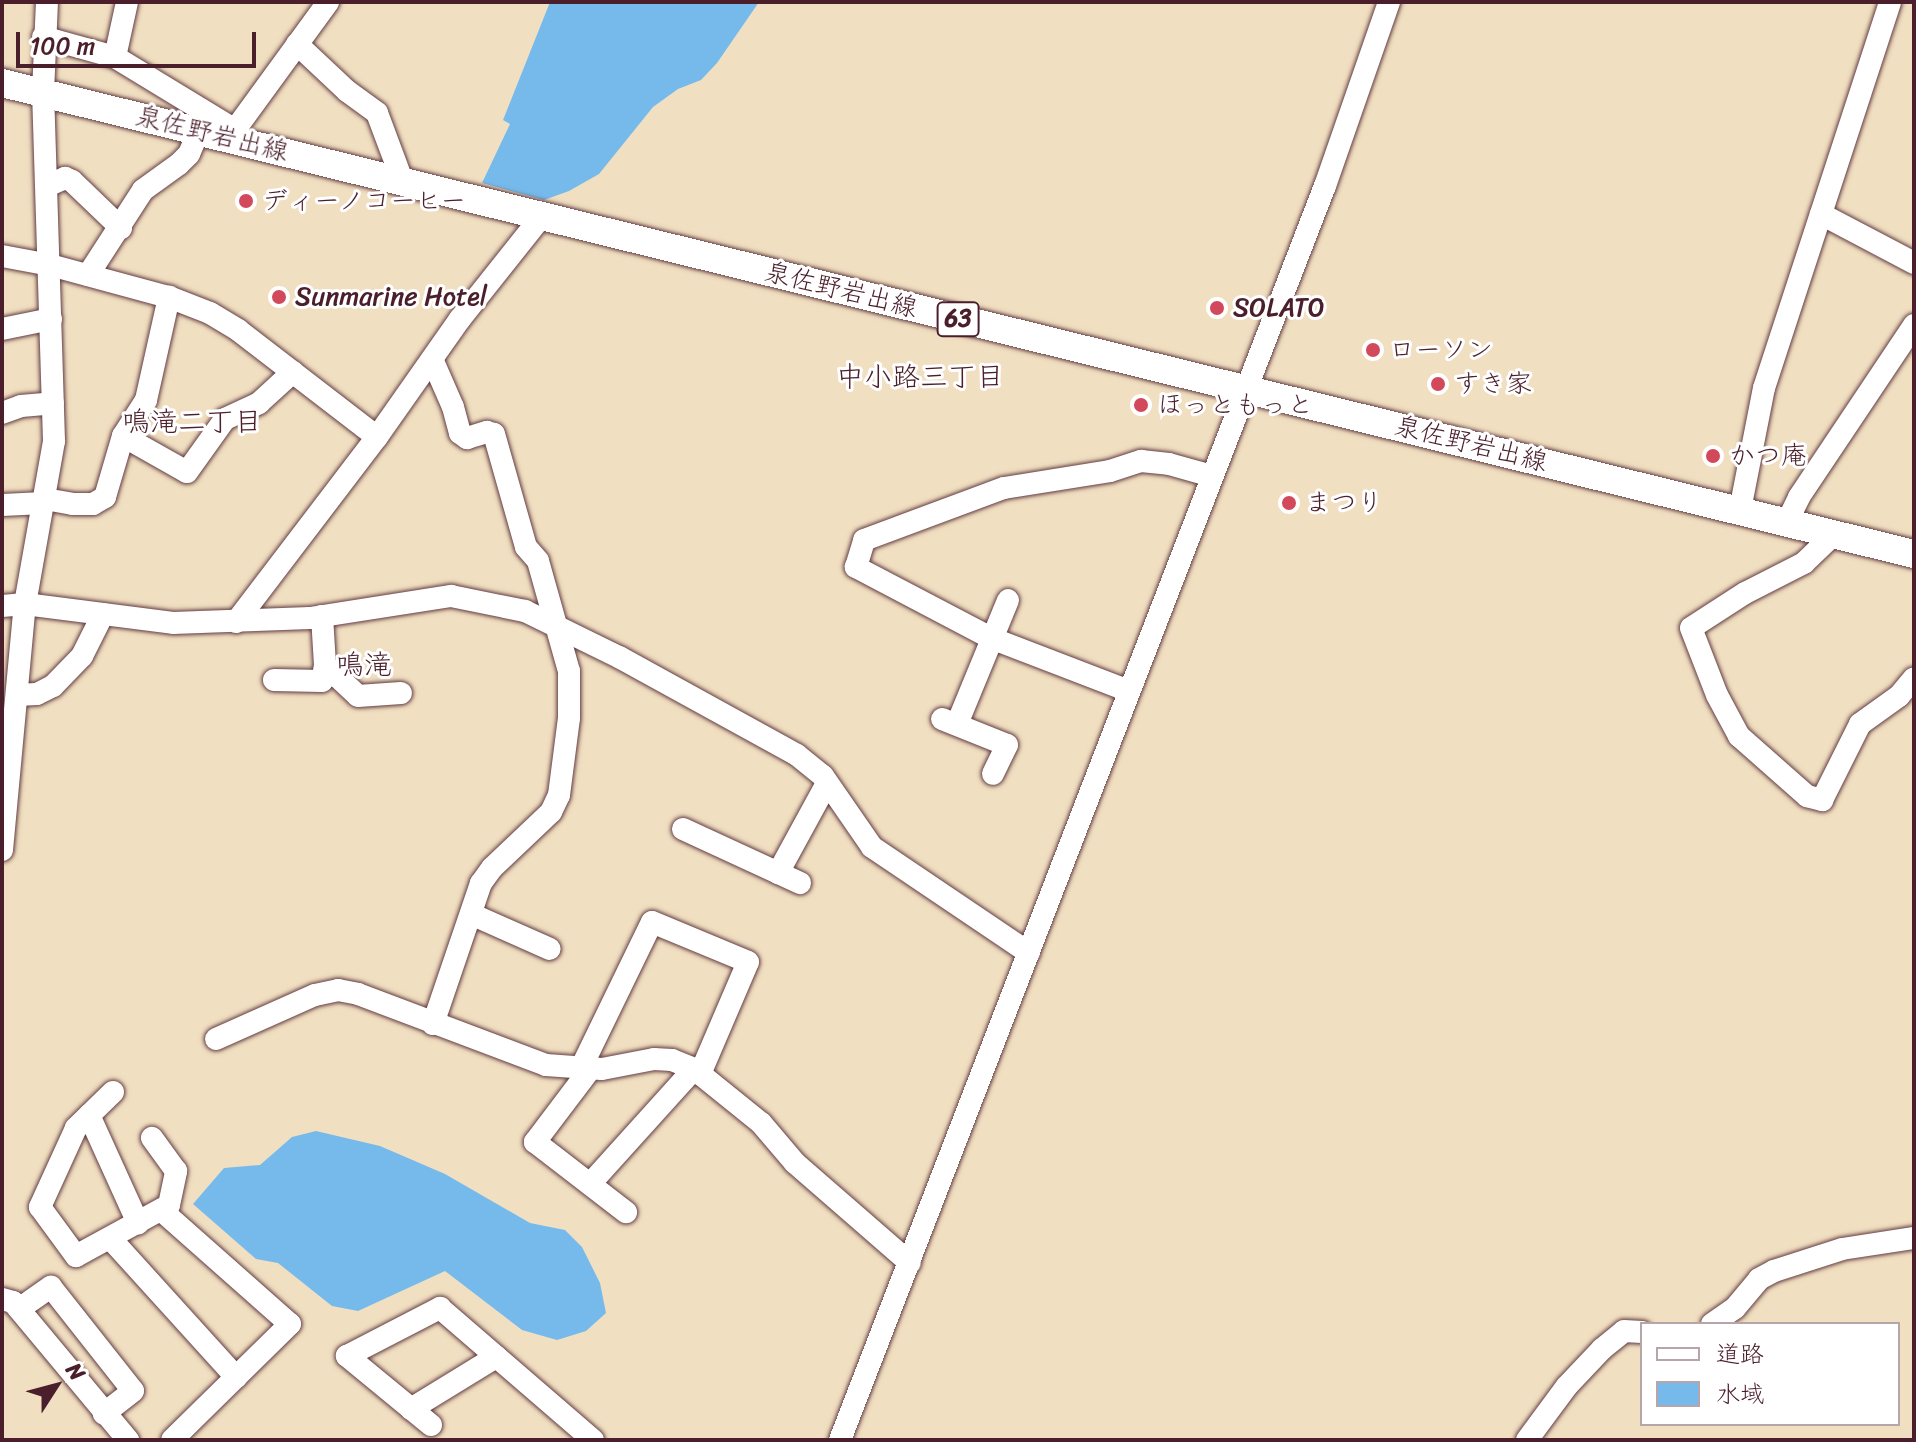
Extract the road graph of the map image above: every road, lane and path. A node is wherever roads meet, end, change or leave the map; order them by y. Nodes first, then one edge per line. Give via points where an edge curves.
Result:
1 (47, 2) edge
2 (127, 2) edge
3 (328, 2) edge
4 (1389, 2) edge
5 (1890, 2) edge
6 (43, 37) junction
7 (297, 44) junction
8 (115, 57) junction
9 (2, 83) edge
10 (43, 93) junction
11 (199, 131) junction
12 (232, 134) junction
13 (402, 180) junction
14 (47, 186) junction
15 (1821, 214) junction
16 (542, 216) junction
17 (121, 228) junction
18 (2, 256) edge
19 (1914, 263) edge
20 (50, 265) junction
21 (88, 275) junction
22 (169, 297) junction
23 (51, 319) junction
24 (1914, 325) edge
25 (2, 329) edge
26 (432, 359) junction
27 (293, 372) junction
28 (1245, 390) junction
29 (53, 403) junction
30 (2, 413) edge
31 (123, 436) junction
32 (377, 437) junction
33 (1212, 476) junction
34 (45, 501) junction
35 (2, 505) edge
36 (1740, 510) junction
37 (1787, 522) junction
38 (1834, 534) junction
39 (1914, 554) edge
40 (1008, 600) dead end
41 (25, 604) junction
42 (2, 606) edge
43 (103, 614) junction
44 (322, 616) junction
45 (236, 622) junction
46 (556, 626) junction
47 (991, 638) junction
48 (325, 665) junction
49 (1914, 678) edge
50 (274, 680) dead end
51 (12, 690) edge
52 (1129, 691) junction
53 (401, 693) dead end
54 (993, 774) dead end
55 (827, 783) junction
56 (5, 796) edge
57 (683, 829) dead end
58 (2, 850) edge
59 (778, 873) junction
60 (800, 883) dead end
61 (471, 914) junction
62 (550, 949) dead end
63 (1029, 953) junction
64 (433, 1024) junction
65 (216, 1039) dead end
66 (587, 1067) junction
67 (697, 1072) junction
68 (113, 1092) dead end
69 (89, 1115) junction
70 (152, 1138) dead end
71 (590, 1184) junction
72 (161, 1210) junction
73 (626, 1212) dead end
74 (138, 1223) junction
75 (110, 1238) junction
76 (1914, 1238) edge
77 (910, 1263) junction
78 (10, 1304) edge
79 (1715, 1322) edge
80 (1640, 1332) edge
81 (496, 1357) junction
82 (236, 1377) junction
83 (411, 1409) junction
84 (104, 1414) junction
85 (431, 1425) dead end
86 (590, 1439) edge
87 (128, 1440) edge
88 (172, 1440) edge
89 (840, 1440) edge
90 (1527, 1440) edge

1 - 6 street
2 - 8 street
3 - 7 street
4 - 28 street via 1325,186
5 - 15 street
6 - 8 street
6 - 10 street
7 - 12 street
7 - 13 street via 377,113
8 - 12 street
9 - 10 main road, 泉佐野岩出線 / 63
10 - 11 main road, 泉佐野岩出線 / 63
10 - 14 street
11 - 12 main road, 泉佐野岩出線 / 63
11 - 17 street via 189,154 151,182
12 - 13 main road, 泉佐野岩出線 / 63
13 - 16 main road, 泉佐野岩出線 / 63
14 - 17 street via 65,178 72,181
14 - 20 street
15 - 19 street
15 - 36 street via 1764,388
16 - 26 street
16 - 28 main road, 泉佐野岩出線 / 63
17 - 21 street
18 - 20 street
20 - 21 street
20 - 23 street
21 - 22 street
22 - 27 street via 210,313
22 - 31 street via 146,400
23 - 25 street
23 - 29 street
24 - 37 street
26 - 32 street
26 - 46 street via 460,433 467,438 494,434 526,547 538,561
27 - 31 street via 259,403 225,419 187,472
27 - 32 street
28 - 33 street
28 - 36 main road, 泉佐野岩出線 / 63
29 - 30 street
29 - 34 street via 54,441
31 - 34 street via 105,497 93,504
32 - 45 street
33 - 47 street via 1141,461 1004,488 864,540 856,567
33 - 52 street
34 - 35 street
34 - 41 street
36 - 37 main road, 泉佐野岩出線 / 63
37 - 38 main road, 泉佐野岩出線 / 63
38 - 39 main road, 泉佐野岩出線 / 63
38 - 49 street via 1804,563 1691,628 1739,736 1807,796 1822,800 1860,724
40 - 47 street
41 - 42 street
41 - 43 street
41 - 51 street
43 - 45 street via 173,623
43 - 51 street via 82,656 53,686 37,694
44 - 45 street
44 - 46 street via 451,596 525,611
44 - 48 street
46 - 55 street via 797,755
46 - 61 street via 569,671 559,795 551,812 492,868
47 - 52 street
47 - 54 street via 949,722 1007,745
48 - 50 street via 322,681
48 - 53 street via 358,696
51 - 56 street
52 - 63 street
55 - 59 street
55 - 63 street via 872,847
56 - 58 street
57 - 59 street
59 - 60 street
61 - 62 street
61 - 64 street
63 - 77 street
64 - 65 street via 338,990
64 - 66 street via 546,1065
66 - 67 street via 623,1067 654,1059 672,1060
66 - 67 street via 652,922 748,962
66 - 71 street via 535,1142
67 - 71 street
67 - 77 street via 761,1123 795,1163
68 - 69 street
69 - 74 street
69 - 75 street via 76,1128 40,1207 76,1256
70 - 72 street via 176,1171 169,1205
71 - 73 street
72 - 74 street
72 - 82 street via 290,1324
74 - 75 street
75 - 82 street
76 - 79 street via 1842,1249 1774,1271
77 - 89 street
78 - 84 street
78 - 84 street via 51,1287 133,1391
80 - 90 street via 1624,1331 1602,1349
81 - 83 street
81 - 83 street via 440,1308 347,1356
81 - 86 street
82 - 88 street
83 - 85 street
84 - 87 street

